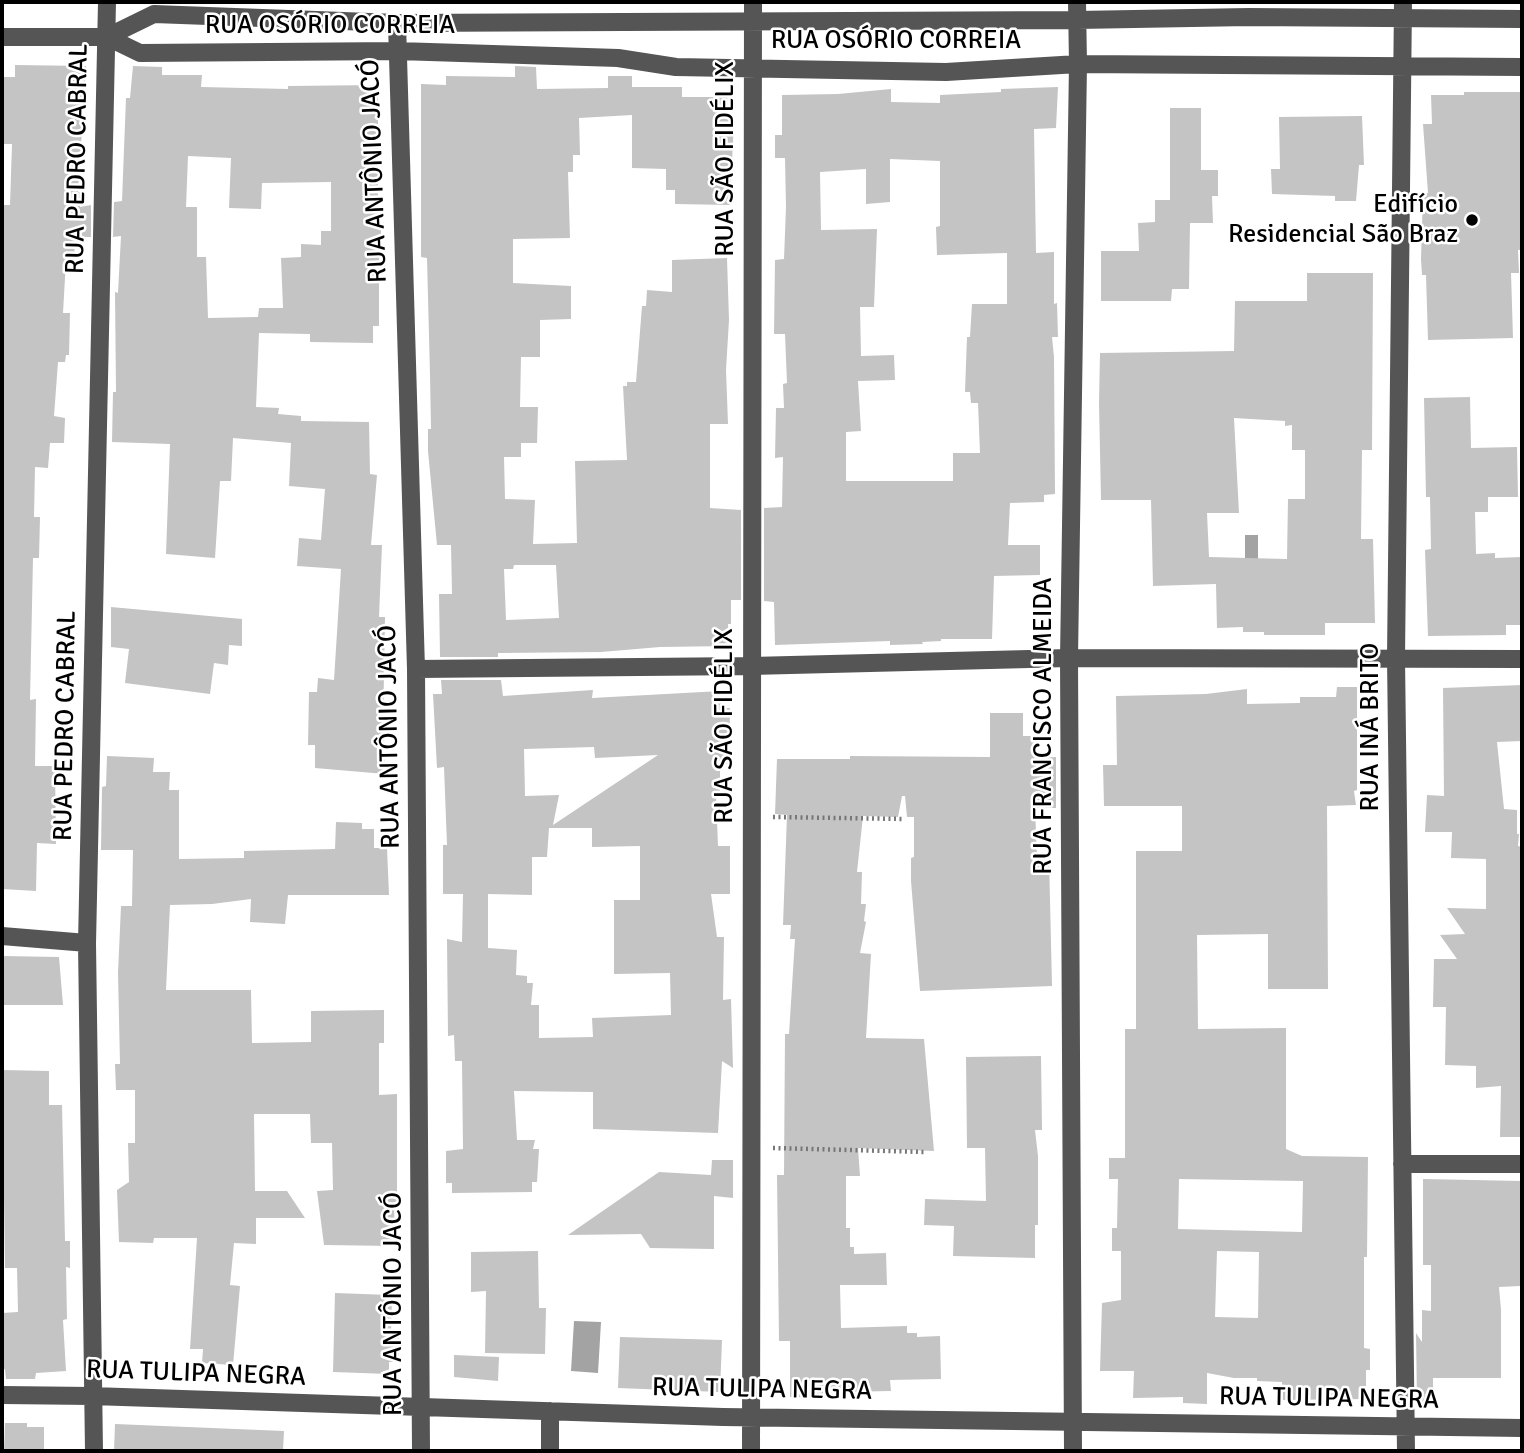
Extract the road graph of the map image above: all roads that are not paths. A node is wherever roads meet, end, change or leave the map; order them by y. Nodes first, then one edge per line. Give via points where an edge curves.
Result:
1 (107, 2) edge
2 (753, 2) edge
3 (1077, 2) edge
4 (1249, 9) edge
5 (1403, 10) edge
6 (1522, 19) edge
7 (753, 20) junction
8 (1077, 20) junction
9 (397, 23) junction
10 (2, 37) edge
11 (107, 37) junction
12 (398, 51) junction
13 (1078, 64) junction
14 (1402, 66) junction
15 (752, 67) junction
16 (1522, 67) edge
17 (1396, 657) junction
18 (1069, 658) junction
19 (1522, 659) edge
20 (751, 666) junction
21 (416, 669) junction
22 (2, 936) edge
23 (87, 943) junction
24 (1402, 1164) junction
25 (1522, 1164) edge
26 (2, 1395) edge
27 (92, 1396) junction
28 (420, 1407) junction
29 (550, 1411) junction
30 (752, 1417) junction
31 (1073, 1423) junction
32 (1406, 1426) junction
33 (1522, 1428) edge
34 (93, 1451) edge
35 (421, 1451) edge
36 (550, 1451) edge
37 (751, 1451) edge
38 (1073, 1451) edge
39 (1406, 1451) edge

1 - 11 street, RUA PEDRO CABRAL
2 - 7 street, RUA SÃO FIDÉLIX
3 - 8 street, RUA FRANCISCO ALMEIDA
4 - 5 street, RUA OSÓRIO CORREIA
4 - 8 street, RUA OSÓRIO CORREIA
5 - 6 street, RUA OSÓRIO CORREIA
5 - 14 street, RUA INÁ BRITO
7 - 8 street, RUA OSÓRIO CORREIA
7 - 9 street, RUA OSÓRIO CORREIA
7 - 15 street, RUA SÃO FIDÉLIX
8 - 13 street, RUA FRANCISCO ALMEIDA
9 - 11 street, RUA OSÓRIO CORREIA via 155,14
9 - 12 street, RUA ANTÔNIO JACÓ
10 - 11 street, RUA OSÓRIO CORREIA
11 - 12 street, RUA OSÓRIO CORREIA via 140,53
11 - 23 street, RUA PEDRO CABRAL
12 - 15 street, RUA OSÓRIO CORREIA
12 - 21 street, RUA ANTÔNIO JACÓ
13 - 14 street, RUA OSÓRIO CORREIA
13 - 15 street, RUA OSÓRIO CORREIA via 946,72
13 - 18 street, RUA FRANCISCO ALMEIDA
14 - 16 street, RUA OSÓRIO CORREIA
14 - 17 street, RUA INÁ BRITO
15 - 20 street, RUA SÃO FIDÉLIX
17 - 18 street
17 - 19 street
17 - 24 street, RUA INÁ BRITO
18 - 20 street
18 - 31 street, RUA FRANCISCO ALMEIDA
20 - 21 street
20 - 30 street, RUA SÃO FIDÉLIX
21 - 28 street, RUA ANTÔNIO JACÓ
22 - 23 street
23 - 27 street, RUA PEDRO CABRAL
24 - 25 street
24 - 32 street, RUA INÁ BRITO
26 - 27 street, RUA TULIPA NEGRA
27 - 28 street, RUA TULIPA NEGRA
27 - 34 street, RUA PEDRO CABRAL
28 - 29 street, RUA TULIPA NEGRA
28 - 35 street, RUA ANTÔNIO JACÓ
29 - 30 street, RUA TULIPA NEGRA
29 - 36 street
30 - 31 street, RUA TULIPA NEGRA
30 - 37 street, RUA SÃO FIDÉLIX
31 - 32 street, RUA TULIPA NEGRA
31 - 38 street, RUA FRANCISCO ALMEIDA
32 - 33 street, RUA TULIPA NEGRA
32 - 39 street, RUA INÁ BRITO

